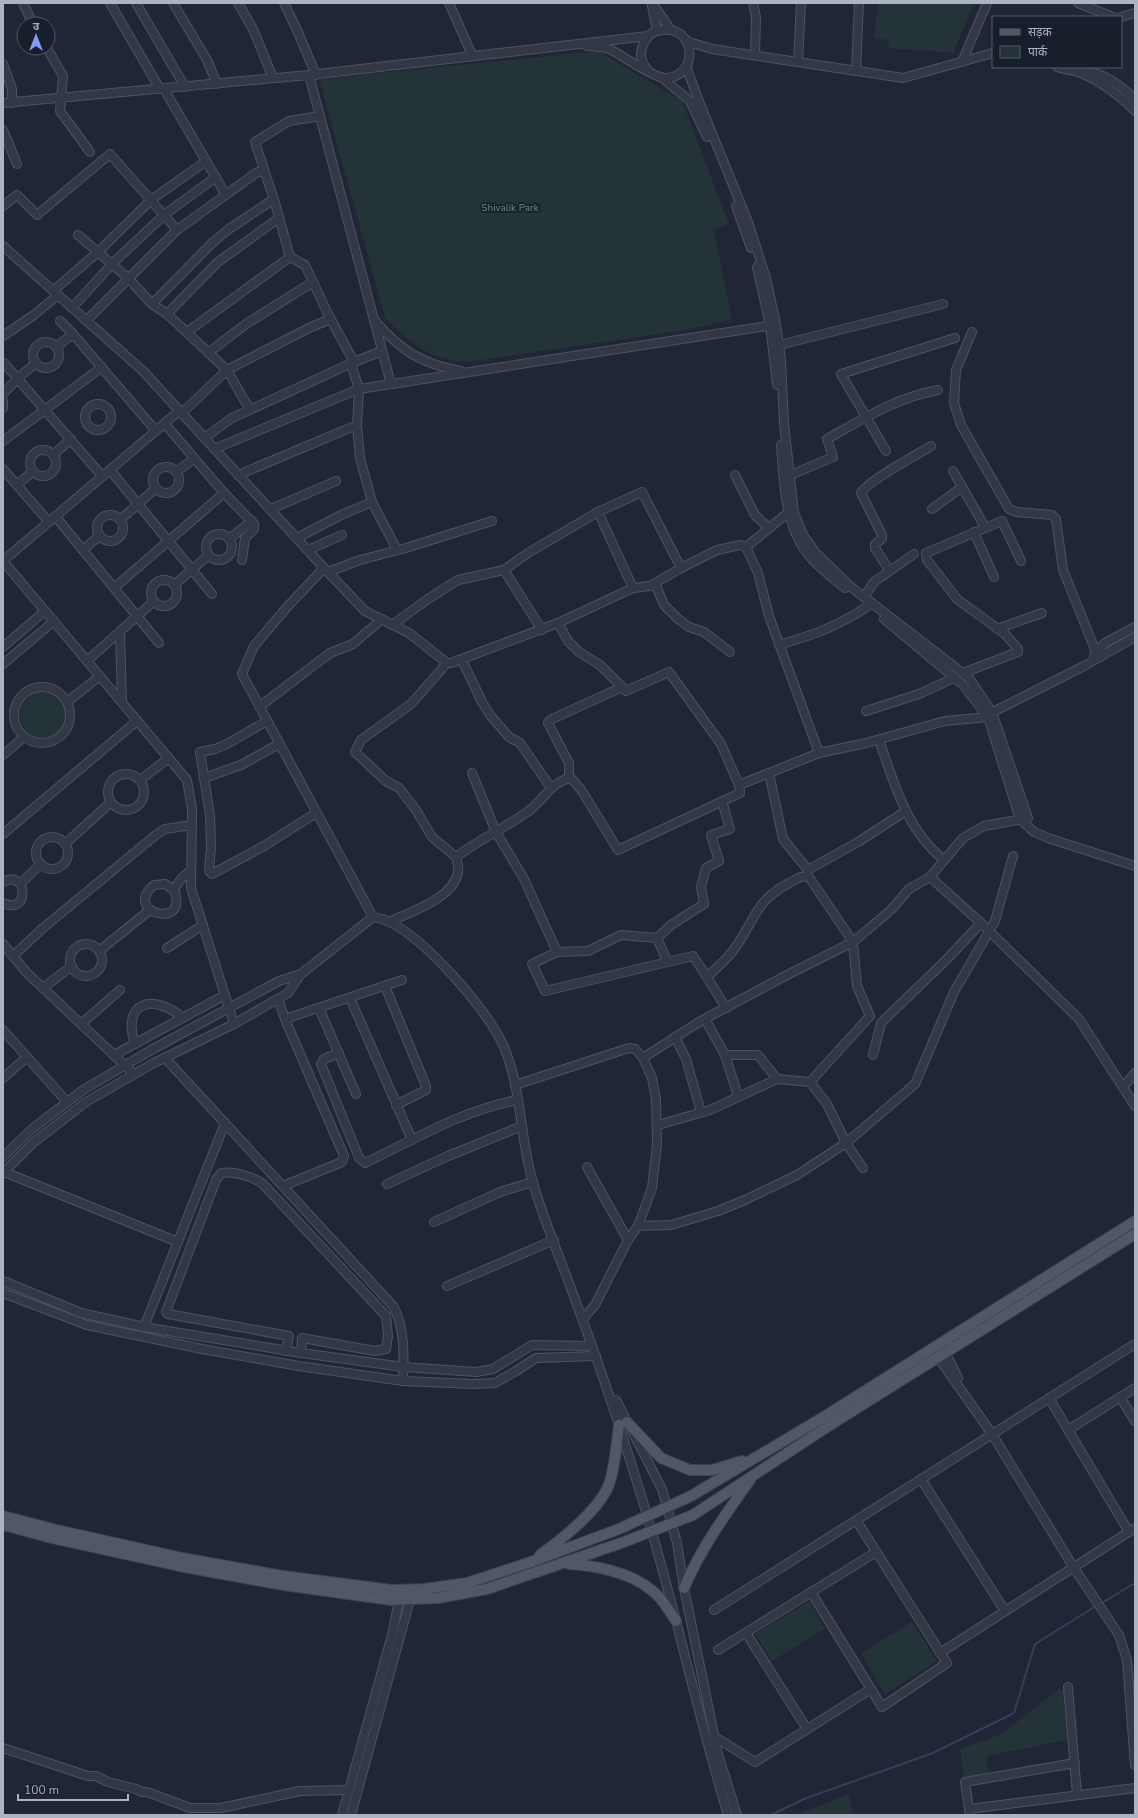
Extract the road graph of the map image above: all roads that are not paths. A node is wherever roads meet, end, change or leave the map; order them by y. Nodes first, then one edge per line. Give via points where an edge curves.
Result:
1 (23, 3) edge
2 (110, 3) edge
3 (136, 3) edge
4 (173, 3) edge
5 (238, 3) edge
6 (284, 3) edge
7 (449, 3) edge
8 (651, 3) edge
9 (753, 3) edge
10 (801, 3) edge
11 (859, 3) edge
12 (987, 3) edge
13 (1078, 3) edge
14 (1135, 13) edge
15 (29, 16) edge
16 (1110, 16) edge
17 (1122, 17) edge
18 (657, 30) junction
19 (671, 30) junction
20 (648, 36) junction
21 (686, 41) junction
22 (574, 44) junction
23 (992, 53) edge
24 (472, 55) junction
25 (755, 55) junction
26 (52, 56) edge
27 (798, 61) junction
28 (962, 62) junction
29 (3, 64) edge
30 (686, 66) junction
31 (1062, 68) edge
32 (648, 70) junction
33 (856, 71) junction
34 (1075, 71) junction
35 (312, 75) junction
36 (660, 77) junction
37 (273, 78) junction
38 (217, 84) junction
39 (185, 87) junction
40 (162, 89) junction
41 (60, 98) junction
42 (1135, 100) edge
43 (7, 103) edge
44 (1135, 112) edge
45 (320, 116) junction
46 (3, 130) edge
47 (90, 152) dead end
48 (206, 161) junction
49 (17, 164) dead end
50 (264, 170) junction
51 (216, 177) junction
52 (226, 195) junction
53 (274, 199) junction
54 (152, 200) junction
55 (3, 206) edge
56 (164, 215) junction
57 (279, 218) junction
58 (177, 230) junction
59 (78, 234) dead end
60 (3, 246) edge
61 (98, 252) junction
62 (290, 257) junction
63 (112, 264) junction
64 (128, 278) junction
65 (313, 282) junction
66 (55, 293) junction
67 (152, 304) junction
68 (943, 304) dead end
69 (72, 308) junction
70 (167, 314) junction
71 (374, 318) junction
72 (331, 319) junction
73 (60, 321) dead end
74 (86, 321) junction
75 (773, 325) junction
76 (187, 332) junction
77 (972, 332) dead end
78 (74, 334) junction
79 (3, 336) edge
80 (955, 338) dead end
81 (779, 345) junction
82 (56, 347) junction
83 (382, 351) junction
84 (208, 353) junction
85 (4, 363) dead end
86 (36, 363) junction
87 (352, 363) junction
88 (102, 366) junction
89 (227, 370) junction
90 (469, 372) junction
91 (18, 378) junction
92 (391, 384) junction
93 (359, 389) junction
94 (938, 390) dead end
95 (3, 394) edge
96 (3, 401) edge
97 (3, 408) edge
98 (45, 410) junction
99 (250, 410) junction
100 (180, 412) junction
101 (867, 417) junction
102 (165, 424) junction
103 (357, 425) junction
104 (156, 431) junction
105 (204, 438) junction
106 (70, 439) junction
107 (3, 441) edge
108 (931, 446) dead end
109 (214, 449) junction
110 (886, 451) dead end
111 (53, 455) junction
112 (194, 459) junction
113 (3, 469) edge
114 (110, 470) junction
115 (33, 471) junction
116 (953, 471) dead end
117 (176, 472) junction
118 (238, 474) junction
119 (735, 475) dead end
120 (787, 475) junction
121 (102, 476) junction
122 (336, 481) dead end
123 (17, 484) junction
124 (962, 487) junction
125 (156, 488) junction
126 (224, 493) junction
127 (372, 502) junction
128 (138, 504) junction
129 (271, 509) junction
130 (932, 509) dead end
131 (598, 512) junction
132 (789, 512) junction
133 (52, 519) junction
134 (120, 520) junction
135 (252, 521) junction
136 (492, 521) dead end
137 (985, 527) junction
138 (769, 528) junction
139 (974, 532) junction
140 (100, 536) junction
141 (342, 536) dead end
142 (297, 538) junction
143 (229, 539) junction
144 (168, 541) junction
145 (746, 547) junction
146 (83, 550) junction
147 (308, 550) junction
148 (397, 550) junction
149 (914, 554) dead end
150 (209, 555) junction
151 (242, 560) dead end
152 (1021, 561) dead end
153 (4, 564) edge
154 (681, 568) junction
155 (191, 570) junction
156 (326, 570) junction
157 (504, 570) junction
158 (889, 570) junction
159 (994, 577) dead end
160 (655, 583) junction
161 (174, 585) junction
162 (114, 588) junction
163 (633, 588) junction
164 (212, 594) dead end
165 (864, 597) junction
166 (154, 601) junction
167 (868, 606) junction
168 (45, 611) junction
169 (1042, 613) dead end
170 (137, 615) junction
171 (382, 619) junction
172 (54, 621) junction
173 (558, 623) junction
174 (392, 624) junction
175 (997, 629) junction
176 (542, 630) junction
177 (120, 631) junction
178 (1133, 632) edge
179 (159, 643) dead end
180 (779, 645) junction
181 (3, 647) edge
182 (730, 652) dead end
183 (1096, 652) junction
184 (462, 660) junction
185 (87, 661) junction
186 (447, 663) junction
187 (3, 664) edge
188 (1084, 666) junction
189 (963, 673) junction
190 (100, 676) junction
191 (954, 678) junction
192 (622, 687) junction
193 (66, 702) junction
194 (122, 702) junction
195 (259, 707) junction
196 (866, 711) dead end
197 (989, 715) junction
198 (137, 721) junction
199 (267, 721) junction
200 (24, 737) junction
201 (879, 740) junction
202 (279, 744) junction
203 (819, 753) junction
204 (3, 755) edge
205 (169, 758) junction
206 (472, 773) dead end
207 (769, 773) junction
208 (204, 778) junction
209 (569, 778) junction
210 (140, 780) junction
211 (739, 785) junction
212 (551, 788) junction
213 (722, 801) junction
214 (110, 803) junction
215 (906, 811) junction
216 (316, 813) junction
217 (1024, 819) junction
218 (192, 825) junction
219 (496, 832) junction
220 (3, 834) edge
221 (65, 844) junction
222 (1013, 856) dead end
223 (456, 857) junction
224 (944, 860) junction
225 (41, 864) junction
226 (1135, 866) edge
227 (192, 870) junction
228 (930, 877) junction
229 (3, 882) edge
230 (20, 884) junction
231 (174, 890) junction
232 (3, 903) edge
233 (150, 910) junction
234 (373, 917) junction
235 (389, 922) junction
236 (981, 923) junction
237 (203, 925) junction
238 (988, 931) junction
239 (657, 938) junction
240 (854, 942) junction
241 (3, 944) edge
242 (167, 948) dead end
243 (99, 951) junction
244 (557, 952) junction
245 (13, 956) junction
246 (666, 962) junction
247 (72, 966) junction
248 (301, 974) junction
249 (707, 977) junction
250 (402, 980) dead end
251 (385, 986) junction
252 (43, 988) junction
253 (120, 990) dead end
254 (224, 996) junction
255 (350, 998) junction
256 (278, 999) junction
257 (228, 1008) junction
258 (319, 1008) junction
259 (726, 1008) junction
260 (183, 1018) junction
261 (285, 1019) junction
262 (705, 1019) junction
263 (81, 1024) junction
264 (234, 1024) junction
265 (3, 1030) edge
266 (675, 1037) junction
267 (135, 1044) junction
268 (339, 1053) junction
269 (114, 1055) junction
270 (725, 1056) junction
271 (873, 1056) dead end
272 (27, 1057) junction
273 (165, 1058) junction
274 (643, 1058) junction
275 (125, 1065) junction
276 (1135, 1073) edge
277 (134, 1074) junction
278 (3, 1078) edge
279 (776, 1079) junction
280 (810, 1082) junction
281 (515, 1085) junction
282 (1123, 1087) junction
283 (356, 1094) dead end
284 (738, 1096) junction
285 (518, 1100) junction
286 (66, 1102) junction
287 (396, 1105) junction
288 (1135, 1106) edge
289 (701, 1112) junction
290 (225, 1123) junction
291 (658, 1125) junction
292 (522, 1126) junction
293 (412, 1140) junction
294 (846, 1143) junction
295 (3, 1157) edge
296 (587, 1167) dead end
297 (863, 1168) dead end
298 (3, 1172) edge
299 (533, 1182) junction
300 (387, 1184) dead end
301 (283, 1186) junction
302 (434, 1222) dead end
303 (1135, 1222) edge
304 (638, 1226) junction
305 (1135, 1234) edge
306 (554, 1240) junction
307 (628, 1240) junction
308 (178, 1242) junction
309 (3, 1281) edge
310 (447, 1286) dead end
311 (3, 1293) edge
312 (80, 1313) junction
313 (583, 1319) junction
314 (77, 1321) junction
315 (144, 1327) junction
316 (289, 1336) junction
317 (302, 1338) junction
318 (1135, 1344) edge
319 (592, 1346) junction
320 (286, 1351) junction
321 (939, 1351) junction
322 (301, 1353) junction
323 (596, 1356) junction
324 (404, 1367) junction
325 (403, 1381) junction
326 (1135, 1388) edge
327 (1120, 1397) junction
328 (1049, 1398) junction
329 (1135, 1421) edge
330 (623, 1423) junction
331 (1068, 1430) junction
332 (992, 1434) junction
333 (756, 1457) junction
334 (753, 1475) junction
335 (921, 1479) junction
336 (667, 1507) junction
337 (3, 1516) edge
338 (647, 1516) junction
339 (856, 1520) junction
340 (671, 1523) junction
341 (3, 1525) edge
342 (1132, 1530) edge
343 (651, 1531) junction
344 (876, 1552) junction
345 (528, 1563) junction
346 (564, 1563) junction
347 (1074, 1568) junction
348 (684, 1588) junction
349 (811, 1592) junction
350 (399, 1600) junction
351 (410, 1600) junction
352 (714, 1610) dead end
353 (1005, 1612) junction
354 (676, 1621) junction
355 (746, 1633) junction
356 (718, 1650) dead end
357 (940, 1653) junction
358 (1068, 1687) dead end
359 (871, 1689) junction
360 (807, 1729) junction
361 (715, 1737) junction
362 (3, 1748) edge
363 (1074, 1764) junction
364 (1135, 1765) edge
365 (1135, 1788) edge
366 (349, 1790) junction
367 (1077, 1795) junction
368 (970, 1812) edge
369 (342, 1815) edge
370 (351, 1815) edge
371 (728, 1815) edge
372 (737, 1815) edge

1 - 15 street
2 - 40 street
3 - 39 street
4 - 38 street via 207,60
5 - 37 street via 253,29
6 - 35 street via 297,30
7 - 24 street
8 - 18 street
8 - 19 street
9 - 25 street via 756,17
10 - 27 street
11 - 33 street
12 - 28 street
13 - 16 street
14 - 17 street
18 - 19 street
18 - 20 street
19 - 21 street via 679,33
20 - 22 street
20 - 32 street via 641,54
21 - 25 street via 712,49
21 - 30 street via 690,50
22 - 24 street
22 - 32 street via 609,49
23 - 28 street
24 - 35 street
25 - 27 street
26 - 41 street via 63,76
27 - 33 street
28 - 33 street via 903,78
29 - 43 street via 12,89
30 - 36 street via 674,76
30 - 75 street via 748,222 766,278
31 - 34 street
32 - 36 street
34 - 42 street via 1089,71 1115,82
34 - 44 street via 1117,94
35 - 37 street
35 - 45 street
36 - 75 street via 690,101 704,130 737,208
37 - 38 street
38 - 39 street
39 - 40 street
40 - 41 street
40 - 48 street
41 - 43 street
41 - 47 street via 60,111
45 - 50 street via 289,121 255,142
45 - 71 street
46 - 49 street
48 - 51 street
48 - 54 street
50 - 52 street
50 - 53 street
51 - 52 street
51 - 56 street
52 - 58 street
53 - 57 street
53 - 67 street via 212,243
54 - 55 street via 110,154 37,215 17,195
54 - 56 street
54 - 61 street
56 - 58 street
56 - 63 street
57 - 62 street
57 - 70 street via 218,262
58 - 64 street
59 - 61 street
60 - 66 street
61 - 63 street
61 - 66 street
62 - 65 street via 305,265
62 - 76 street
63 - 64 street
63 - 69 street
64 - 67 street
64 - 74 street
65 - 72 street
65 - 84 street via 246,324
66 - 69 street
66 - 79 street via 34,315
67 - 70 street
68 - 81 street
69 - 74 street
70 - 76 street
71 - 83 street
71 - 90 street via 389,337 415,358 449,369
72 - 87 street
72 - 89 street
73 - 78 street
74 - 100 street via 142,371
75 - 81 street
75 - 90 street
75 - 120 street
76 - 84 street
77 - 183 street via 956,370 954,403 961,425 1009,509 1052,515 1056,519 1063,570
78 - 82 street
78 - 88 street
80 - 101 street via 842,373 841,376
81 - 120 street
82 - 86 street via 44,343 36,347 33,355
82 - 86 street via 58,359 54,365 42,368
83 - 87 street
83 - 92 street
84 - 89 street
85 - 91 street
86 - 91 street
87 - 93 street
87 - 99 street
88 - 98 street
88 - 104 street
89 - 99 street
89 - 100 street
90 - 92 street
91 - 95 street
91 - 98 street
92 - 93 street
93 - 103 street
93 - 109 street
94 - 101 street via 890,404
96 - 97 street
98 - 106 street
98 - 107 street
99 - 105 street via 232,418
100 - 102 street
100 - 105 street
101 - 110 street
101 - 120 street via 827,439 833,457
102 - 104 street
102 - 112 street
103 - 118 street
103 - 127 street via 360,458
104 - 114 street
105 - 109 street
106 - 111 street
106 - 121 street
108 - 158 street via 873,482 861,493 882,535 875,548
109 - 118 street
111 - 115 street via 55,466 51,473 44,476
111 - 115 street via 46,451 37,452 31,458
112 - 117 street
112 - 126 street
113 - 123 street
114 - 121 street
114 - 128 street
115 - 123 street
116 - 124 street
117 - 125 street via 169,468 158,470 154,476
117 - 125 street via 179,480 176,488 163,492
118 - 129 street
119 - 138 street via 755,515
120 - 132 street
120 - 165 street via 794,513 803,535 815,552
121 - 133 street
122 - 129 street
123 - 133 street
124 - 130 street
124 - 137 street
125 - 128 street
126 - 135 street
126 - 144 street
127 - 142 street
127 - 148 street
128 - 134 street
128 - 144 street
129 - 142 street
131 - 154 street via 642,492
131 - 157 street
131 - 163 street
132 - 138 street
132 - 167 street via 798,539 811,558
133 - 146 street
133 - 153 street
134 - 140 street via 123,527 118,537 111,540
134 - 140 street via 108,515 100,519 97,527
135 - 143 street
135 - 151 street via 254,528 245,538
136 - 148 street
137 - 139 street
137 - 152 street via 1004,522
138 - 145 street
139 - 159 street
139 - 175 street via 926,553 925,556 957,599
140 - 146 street
141 - 147 street
142 - 147 street
143 - 150 street via 221,535 213,536 207,543
143 - 150 street via 231,551 227,557 215,560
144 - 155 street
144 - 162 street
145 - 154 street via 740,545 717,550
145 - 180 street via 758,573
146 - 162 street
147 - 156 street
148 - 156 street
149 - 158 street
150 - 155 street
153 - 168 street
154 - 160 street
155 - 161 street
155 - 164 street
156 - 171 street via 365,611
156 - 195 street via 288,606 254,646 242,674
157 - 174 street via 458,580
157 - 176 street
158 - 165 street via 874,582
160 - 163 street
160 - 182 street via 664,604 678,619 689,627 704,632
161 - 166 street via 166,581 157,582 151,593
161 - 166 street via 176,597 172,603 160,606
162 - 170 street
163 - 173 street
165 - 189 street
166 - 170 street
167 - 180 street via 848,620 810,636
167 - 191 street
168 - 172 street
168 - 181 street
169 - 175 street
170 - 177 street
170 - 179 street
171 - 174 street
171 - 195 street via 353,644 330,653
172 - 185 street
172 - 187 street
173 - 176 street
173 - 192 street via 572,645 600,665
174 - 186 street via 409,633
175 - 189 street via 1018,649 1018,652
176 - 184 street
177 - 185 street
177 - 194 street
178 - 183 street via 1105,643
178 - 188 street
180 - 203 street
183 - 188 street
184 - 186 street
184 - 212 street via 490,715 509,737 520,743
185 - 190 street
186 - 223 street via 411,704 361,740 355,752 386,781 399,788 432,837
188 - 197 street
189 - 197 street via 969,678
190 - 193 street
190 - 194 street
191 - 196 street via 919,694
191 - 197 street
192 - 209 street via 548,723 569,763
192 - 211 street via 626,691 670,672 721,744
193 - 200 street via 70,715 62,734 51,742 44,743
193 - 200 street via 56,691 49,689 27,692 17,703 15,710 16,724
194 - 198 street
195 - 199 street
197 - 201 street via 945,721
197 - 217 street
198 - 205 street
198 - 220 street
199 - 202 street
199 - 208 street via 227,744 201,751
200 - 204 street
201 - 203 street
201 - 215 street
202 - 208 street via 241,765
202 - 216 street
203 - 207 street
205 - 210 street
205 - 218 street via 187,780
206 - 219 street
207 - 211 street
207 - 215 street via 783,839 808,870
208 - 216 street via 210,816 209,872 212,874 264,846
209 - 212 street
209 - 213 street via 582,791 618,850
210 - 214 street via 128,774 114,778 107,790
210 - 214 street via 144,797 137,807 126,811
211 - 213 street via 740,793
212 - 219 street via 531,809
213 - 239 street via 730,829 711,835 719,861 706,868 702,888 704,904 671,925
214 - 221 street
215 - 224 street via 919,834
216 - 234 street
217 - 224 street via 984,826 963,838
217 - 226 street via 1034,832 1048,838
218 - 227 street
218 - 245 street via 165,829 157,834 42,928
219 - 223 street
219 - 244 street via 524,879
221 - 225 street via 68,856 65,862 53,868
221 - 225 street via 50,837 40,842 37,853
222 - 238 street via 994,921
223 - 235 street via 459,871 454,884 437,900
224 - 228 street
225 - 230 street
227 - 231 street via 183,876
227 - 237 street via 192,888
228 - 236 street
228 - 240 street via 909,889 891,910
229 - 230 street via 10,879
230 - 232 street via 23,892 20,901 12,905
231 - 233 street via 177,896 174,909 162,915
231 - 233 street via 165,884 154,885 146,894
233 - 243 street
234 - 235 street
234 - 248 street
235 - 281 street via 441,962 483,1012 503,1046
236 - 238 street
236 - 271 street via 881,1023
237 - 242 street
237 - 254 street
238 - 282 street via 1079,1019
238 - 294 street via 954,992 915,1084
239 - 244 street via 621,935 588,952
239 - 246 street
240 - 249 street via 818,888 809,877 803,876 775,890 757,908 735,949
240 - 259 street
240 - 280 street via 858,986 870,1016
241 - 245 street
243 - 247 street via 91,945 76,947 71,956
243 - 247 street via 102,961 94,974 79,974
244 - 246 street via 532,964 545,991
245 - 252 street
246 - 249 street via 693,956
247 - 252 street
248 - 256 street via 288,993
248 - 257 street via 279,981
249 - 259 street
250 - 251 street
251 - 255 street
251 - 287 street via 426,1086 426,1090
252 - 263 street
253 - 263 street
254 - 257 street
254 - 260 street
255 - 258 street
255 - 287 street
256 - 261 street
256 - 264 street
257 - 264 street
257 - 275 street
258 - 261 street
258 - 268 street
259 - 262 street
260 - 267 street
260 - 267 street via 158,1004 140,1006 134,1011 132,1019 131,1028
261 - 301 street via 344,1156 342,1162
262 - 266 street
262 - 270 street
263 - 269 street
264 - 273 street
265 - 272 street
266 - 274 street
266 - 289 street via 686,1059
267 - 269 street
268 - 283 street
268 - 293 street via 321,1064 362,1162 365,1163
269 - 275 street
270 - 279 street via 758,1055
270 - 284 street
272 - 278 street
272 - 286 street
273 - 277 street
273 - 290 street
274 - 281 street via 635,1049 629,1048
274 - 291 street via 652,1078
275 - 277 street
275 - 286 street
276 - 282 street
277 - 298 street via 86,1102 34,1142
279 - 280 street
279 - 284 street
280 - 294 street via 827,1104
281 - 285 street
282 - 288 street
284 - 289 street
285 - 292 street
285 - 293 street via 493,1104
286 - 295 street via 32,1129
287 - 293 street
289 - 291 street
290 - 301 street
290 - 308 street
291 - 304 street via 652,1188
292 - 299 street
292 - 300 street
294 - 297 street
294 - 304 street via 797,1175 745,1200 671,1225
296 - 307 street
298 - 308 street
299 - 302 street via 500,1192
299 - 306 street
301 - 324 street via 393,1306 400,1326
303 - 321 main road
304 - 307 street
305 - 321 main road
306 - 310 street
306 - 313 street
307 - 313 street via 595,1305
308 - 315 street
309 - 312 street
311 - 314 street
312 - 314 street
312 - 315 street
313 - 319 street
314 - 325 street via 202,1349
315 - 320 street
316 - 317 street
316 - 317 street via 166,1312 216,1180 221,1173 250,1177 263,1184 387,1318 387,1346 381,1351
316 - 320 street
317 - 322 street
318 - 328 street
319 - 323 street
319 - 324 street via 532,1345 493,1369 476,1372
320 - 322 street
321 - 332 street
321 - 333 main road
321 - 334 main road
322 - 324 street
323 - 325 street via 536,1358 495,1383
323 - 330 street
324 - 325 street
326 - 327 street
327 - 329 street
327 - 331 street
328 - 331 street
328 - 332 street
330 - 333 main road via 661,1458 690,1470 712,1470
330 - 336 street via 662,1489
330 - 338 street
330 - 345 main road via 607,1491 568,1535
331 - 342 street
332 - 335 street
332 - 347 street
333 - 336 main road via 691,1496
334 - 340 main road via 693,1515
334 - 348 main road via 716,1528 695,1563
335 - 339 street
335 - 353 street
336 - 338 main road
336 - 340 street
337 - 345 main road via 182,1558 283,1576 392,1590 424,1589 467,1582
338 - 343 street
338 - 345 main road
339 - 344 street
339 - 352 street
340 - 343 main road
340 - 348 street
341 - 350 main road via 184,1567 283,1585
342 - 347 street
343 - 346 main road
343 - 354 street
344 - 349 street
344 - 357 street
346 - 351 main road via 487,1589
346 - 354 main road via 595,1566 638,1581 660,1598
347 - 353 street
347 - 364 street via 1119,1635 1127,1660
348 - 361 street
349 - 355 street
349 - 359 street
350 - 351 main road
350 - 366 street via 393,1631
351 - 370 street
353 - 357 street
354 - 371 street
355 - 356 street
355 - 360 street
357 - 359 street via 947,1663 882,1706
358 - 363 street
359 - 360 street
360 - 361 street via 755,1762
361 - 372 street
362 - 366 street via 147,1792 190,1808 221,1808 300,1791
363 - 367 street
363 - 368 street via 964,1782
365 - 367 street
366 - 369 street
367 - 368 street

